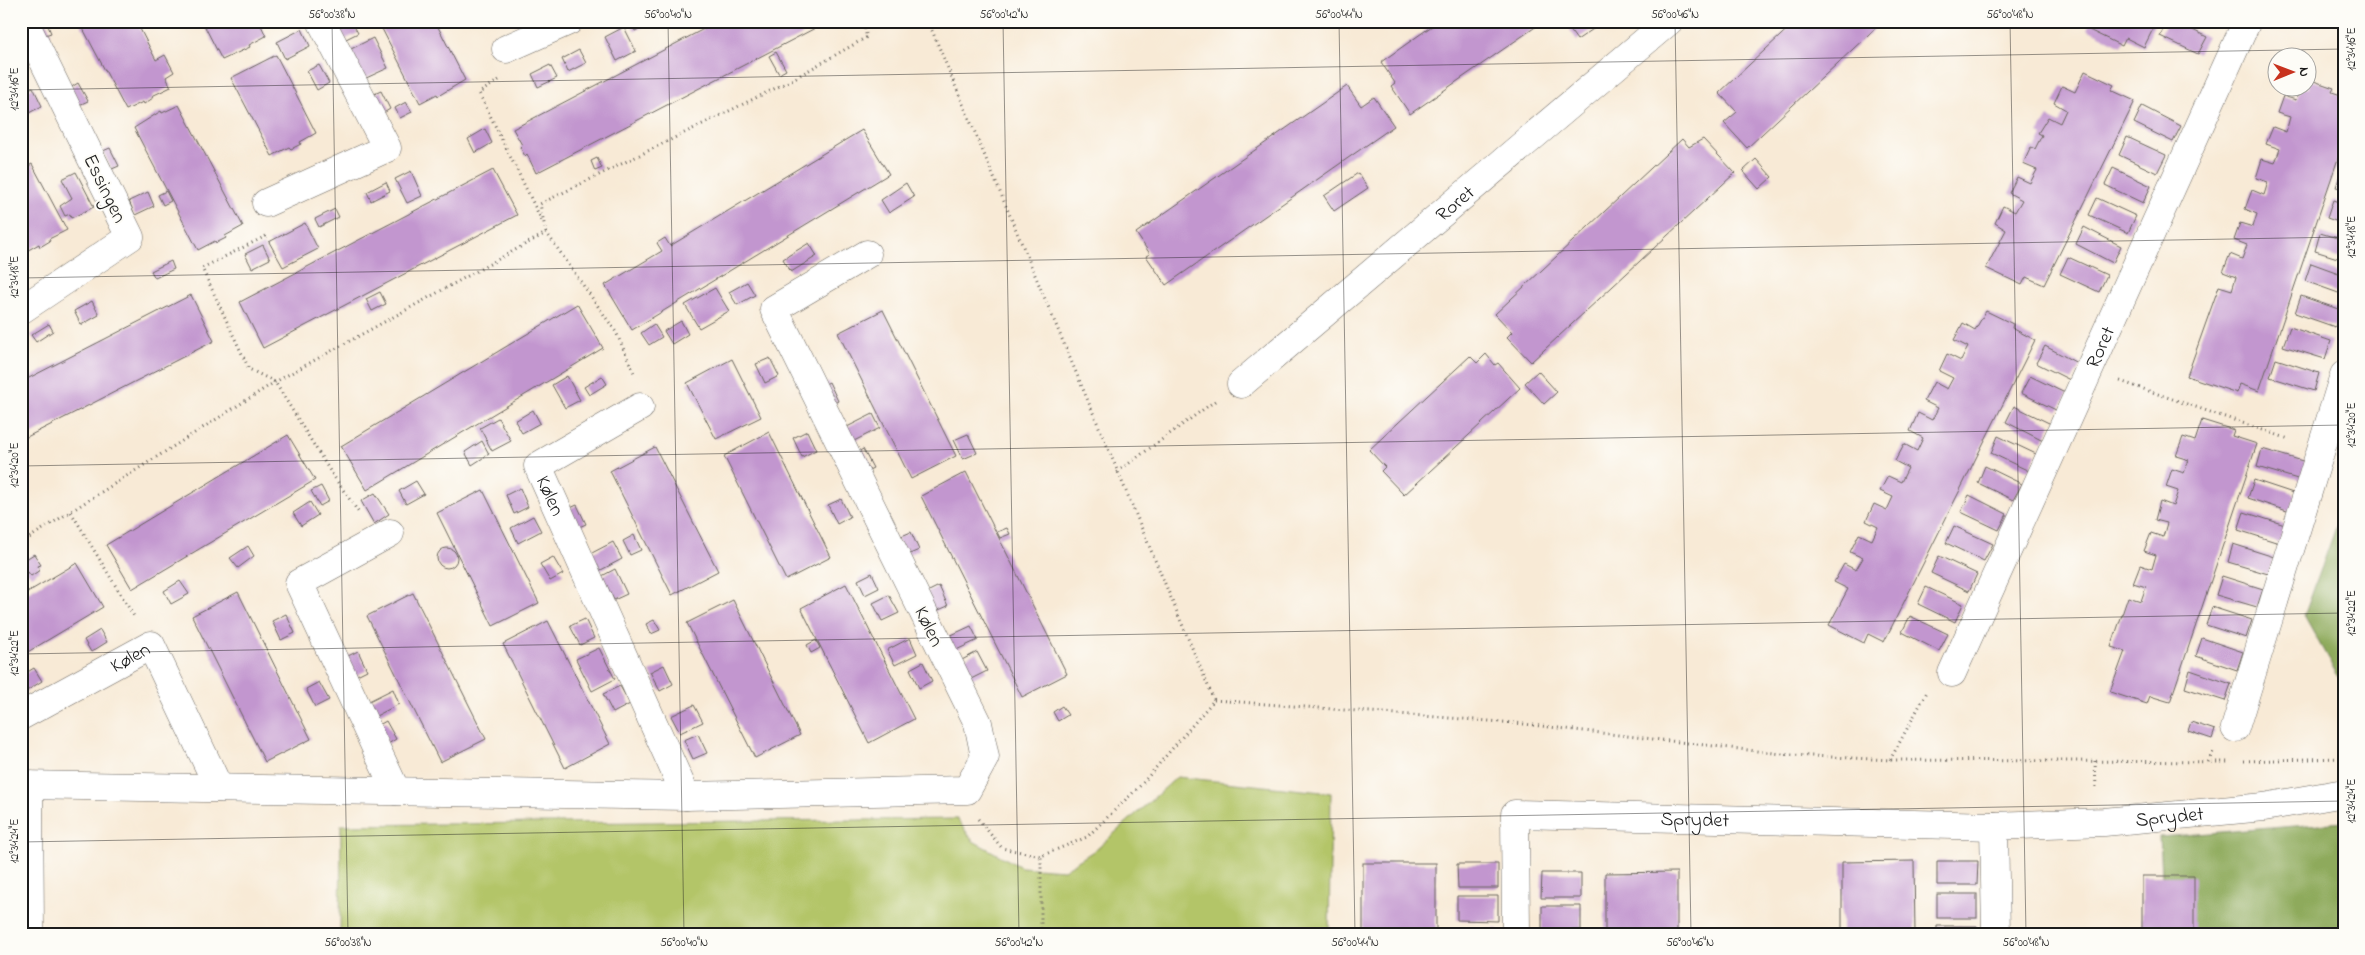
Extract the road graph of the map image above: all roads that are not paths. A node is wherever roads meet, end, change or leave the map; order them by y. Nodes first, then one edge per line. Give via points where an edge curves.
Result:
1 (24, 21) edge
2 (321, 21) edge
3 (569, 21) edge
4 (1669, 21) edge
5 (2247, 21) edge
6 (506, 49) road end
7 (266, 203) road end
8 (867, 254) dead end
9 (21, 310) edge
10 (2344, 375) edge
11 (1241, 384) road end
12 (640, 407) road end
13 (384, 537) road end
14 (1952, 673) road end
15 (21, 716) edge
16 (2235, 728) dead end
17 (25, 785) edge
18 (219, 788) junction
19 (396, 791) junction
20 (2344, 793) edge
21 (686, 796) junction
22 (1994, 826) junction
23 (21, 932) edge
24 (1516, 934) edge
25 (1996, 934) edge

1 - 9 street, Essingen via 130,236
2 - 7 street via 387,148
3 - 6 street
4 - 11 street, Roret
5 - 14 street, Roret
8 - 21 street, Kølen via 774,309 978,723 984,757 967,790
10 - 16 street
12 - 21 street, Kølen via 538,466
13 - 19 street via 299,583
15 - 18 street, Kølen via 151,644
17 - 18 street
17 - 23 street via 30,932
18 - 19 street
19 - 21 street
20 - 22 street, Sprydet via 2264,807 2104,822
22 - 24 street, Sprydet via 1515,814
22 - 25 street

